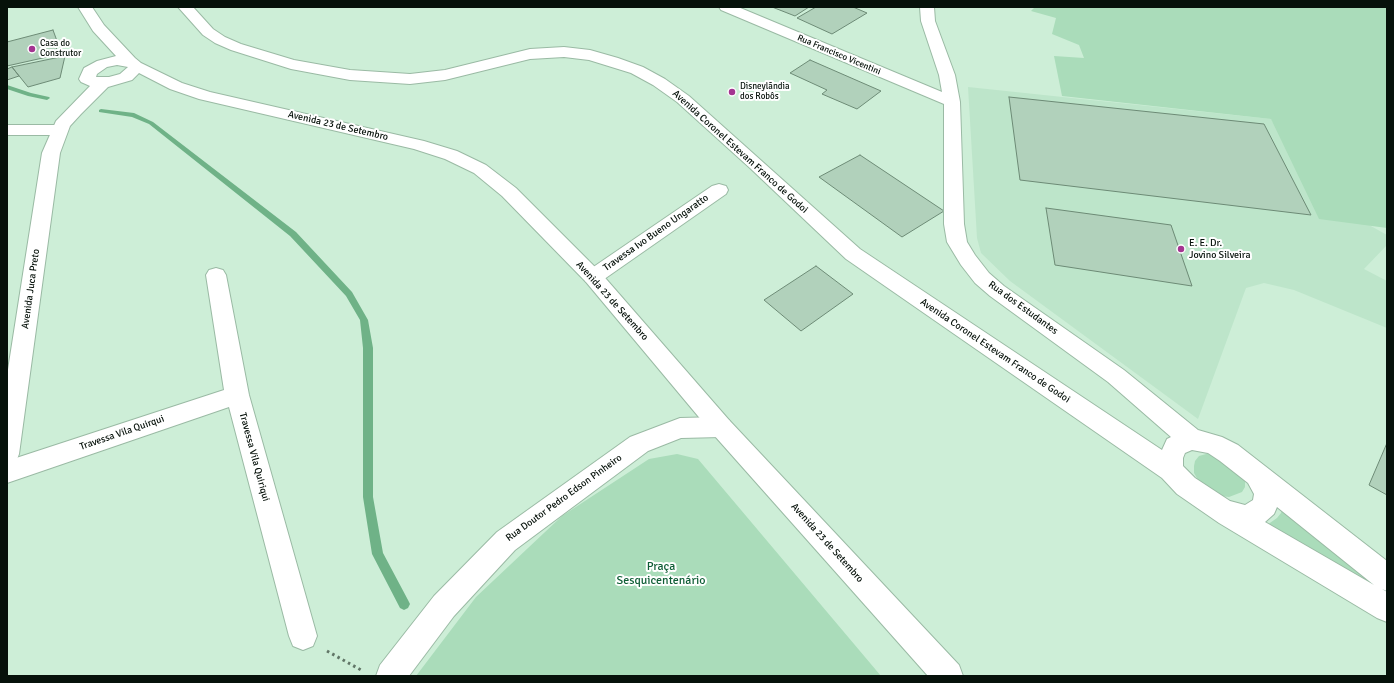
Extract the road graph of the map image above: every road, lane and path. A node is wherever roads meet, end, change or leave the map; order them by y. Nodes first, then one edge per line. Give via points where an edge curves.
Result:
1 (85, 7) edge
2 (185, 7) edge
3 (726, 7) edge
4 (927, 7) edge
5 (98, 28) junction
6 (133, 63) junction
7 (88, 75) junction
8 (119, 80) junction
9 (103, 84) junction
10 (176, 86) junction
11 (952, 102) junction
12 (61, 128) junction
13 (7, 130) edge
14 (719, 190) dead end
15 (216, 276) dead end
16 (593, 277) junction
17 (237, 395) junction
18 (721, 427) junction
19 (1191, 439) junction
20 (7, 454) edge
21 (1171, 470) junction
22 (7, 472) edge
23 (1257, 475) junction
24 (1224, 512) junction
25 (1387, 578) edge
26 (1387, 608) edge
27 (302, 636) joint
28 (364, 672) dead end
29 (948, 674) edge
30 (392, 676) edge

1 - 5 street
2 - 21 street, Avenida Coronel Estevam Franco de Godoi via 208,32 236,47 291,64 350,75 410,79 445,75 530,54 564,52 590,54 637,70 683,99 853,254
3 - 11 street, Rua Francisco Vicentini
4 - 11 street, Rua dos Estudantes via 928,21 947,75
5 - 6 street
5 - 7 street
6 - 7 street via 124,60 110,61 95,67
6 - 8 street via 131,73
6 - 10 street, Avenida 23 de Setembro
7 - 9 street via 96,83
7 - 12 street, Avenida Juca Preto via 64,111
8 - 9 street
8 - 10 street, Avenida 23 de Setembro
9 - 12 street, Avenida Juca Preto via 75,110
10 - 16 street, Avenida 23 de Setembro via 451,155 480,169 509,192
11 - 19 street, Rua dos Estudantes via 954,224 957,242 968,260 982,278 997,291 1116,376
12 - 13 street
12 - 20 street, Avenida Juca Preto via 51,154
14 - 16 street, Travessa Ivo Bueno Ungaratto
15 - 17 street, Travessa Vila Quiriqui
16 - 18 street, Avenida 23 de Setembro
17 - 22 street, Travessa Vila Quirqui
17 - 27 street, Travessa Vila Quiriqui
18 - 29 street, Avenida 23 de Setembro
18 - 30 street, Rua Doutor Pedro Edson Pinheiro via 680,428 639,444 506,541 444,606
19 - 21 street via 1176,446 1171,458
19 - 23 street via 1213,444
21 - 24 street, Avenida Coronel Estevam Franco de Godoi via 1186,486
23 - 24 street via 1267,493 1265,506 1255,514 1245,517
23 - 25 street
24 - 26 street, Avenida Coronel Estevam Franco de Godoi
27 - 28 path

